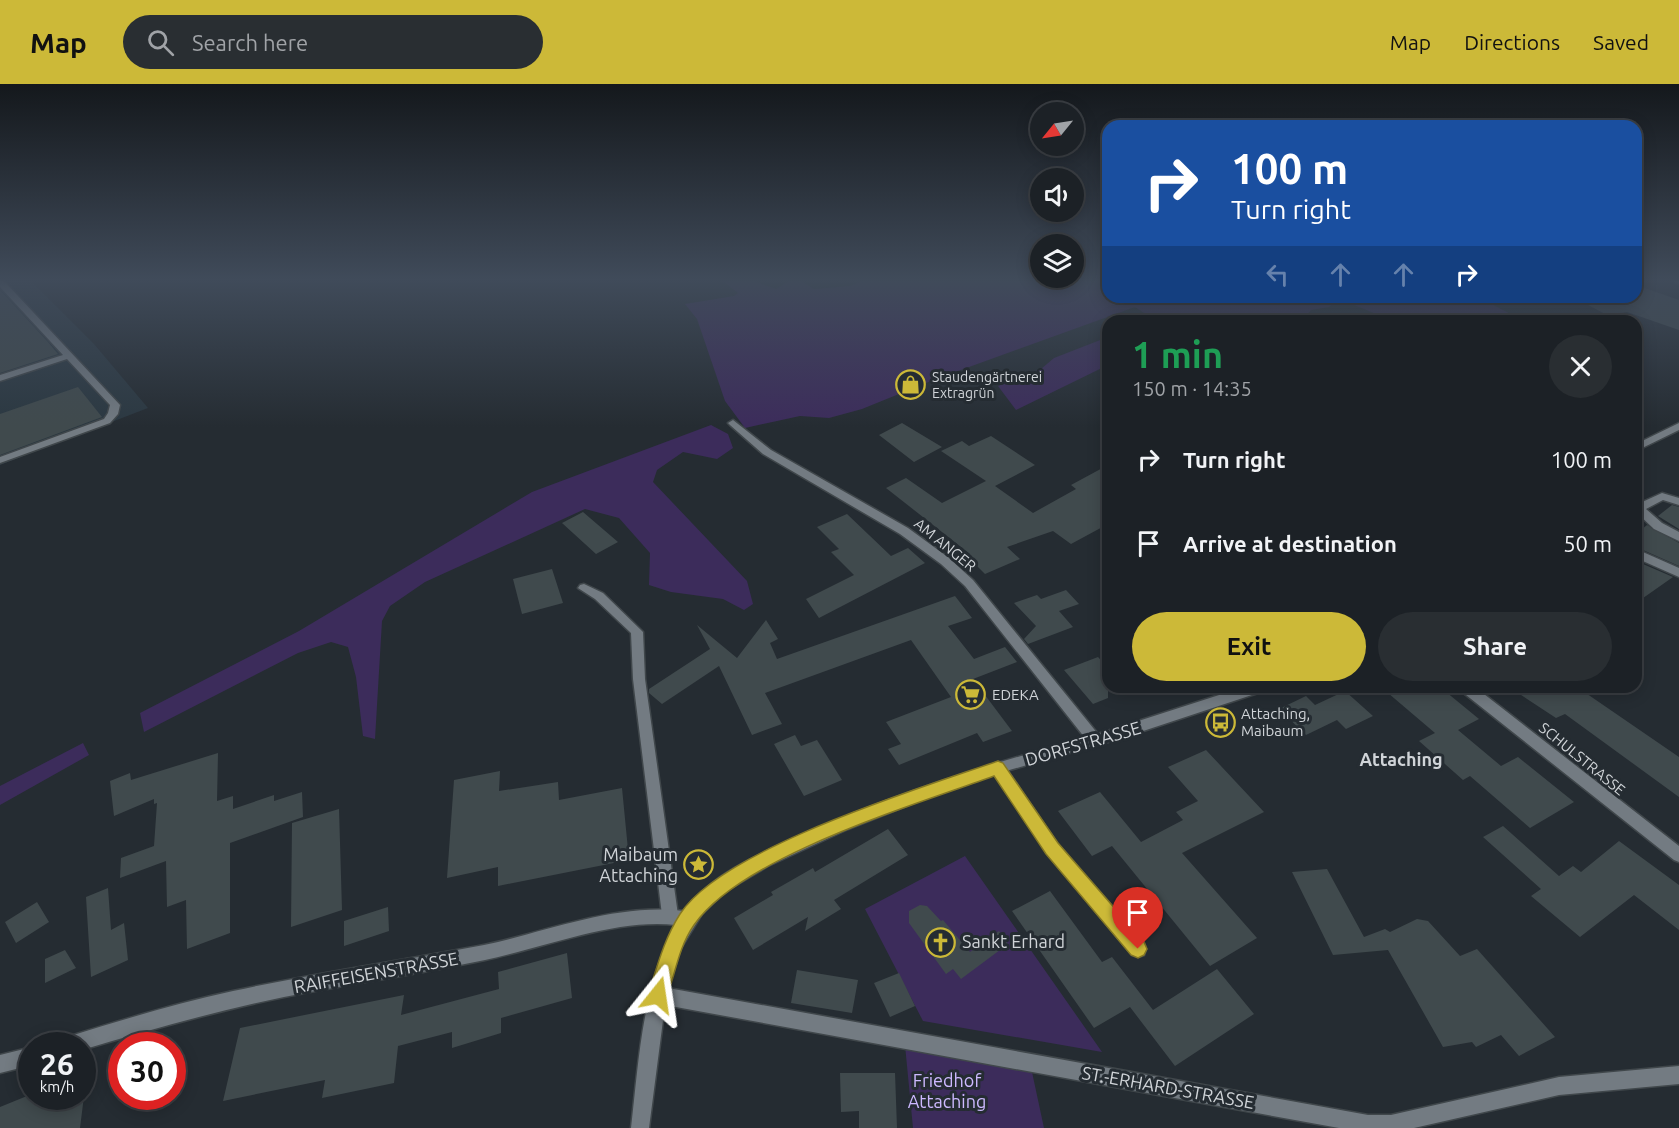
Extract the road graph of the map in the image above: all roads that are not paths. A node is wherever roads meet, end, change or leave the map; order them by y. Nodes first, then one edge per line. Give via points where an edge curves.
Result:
1 (44, 330) edge
2 (69, 356) junction
3 (0, 378) edge
4 (733, 423) dead end
5 (1679, 426) edge
6 (1642, 445) edge
7 (0, 460) edge
8 (1679, 502) edge
9 (1642, 505) edge
10 (1642, 509) edge
11 (1679, 537) edge
12 (1642, 556) edge
13 (1679, 573) edge
14 (584, 588) dead end
15 (1241, 693) edge
16 (1474, 693) edge
17 (1095, 741) junction
18 (998, 768) junction
19 (1679, 855) edge
20 (679, 917) junction
21 (1138, 949) dead end
22 (658, 995) junction
23 (96, 1038) edge
24 (18, 1060) edge
25 (0, 1064) edge
26 (1679, 1076) edge
27 (640, 1128) edge

1 - 2 street
2 - 3 street
2 - 7 street via 115,405 113,414 107,421
4 - 17 street, AM ANGER via 780,461 904,531 945,561 969,583
5 - 6 street
8 - 9 street via 1662,496
10 - 11 street via 1658,526
12 - 13 street
14 - 20 street via 599,596 637,632 639,679
15 - 17 street, DORFSTRASSE
16 - 19 street, SCHULSTRASSE
17 - 18 street, DORFSTRASSE
18 - 20 street, DORFSTRASSE via 832,829 774,855 743,870
18 - 21 street via 1052,848
20 - 22 street, DORFSTRASSE
20 - 23 street, RAIFFEISENSTRASSE via 642,917 488,952 258,994
22 - 26 street, ST.-ERHARD-STRASSE via 1368,1124 1391,1124 1559,1086
22 - 27 street, DORFSTRASSE
24 - 25 street

